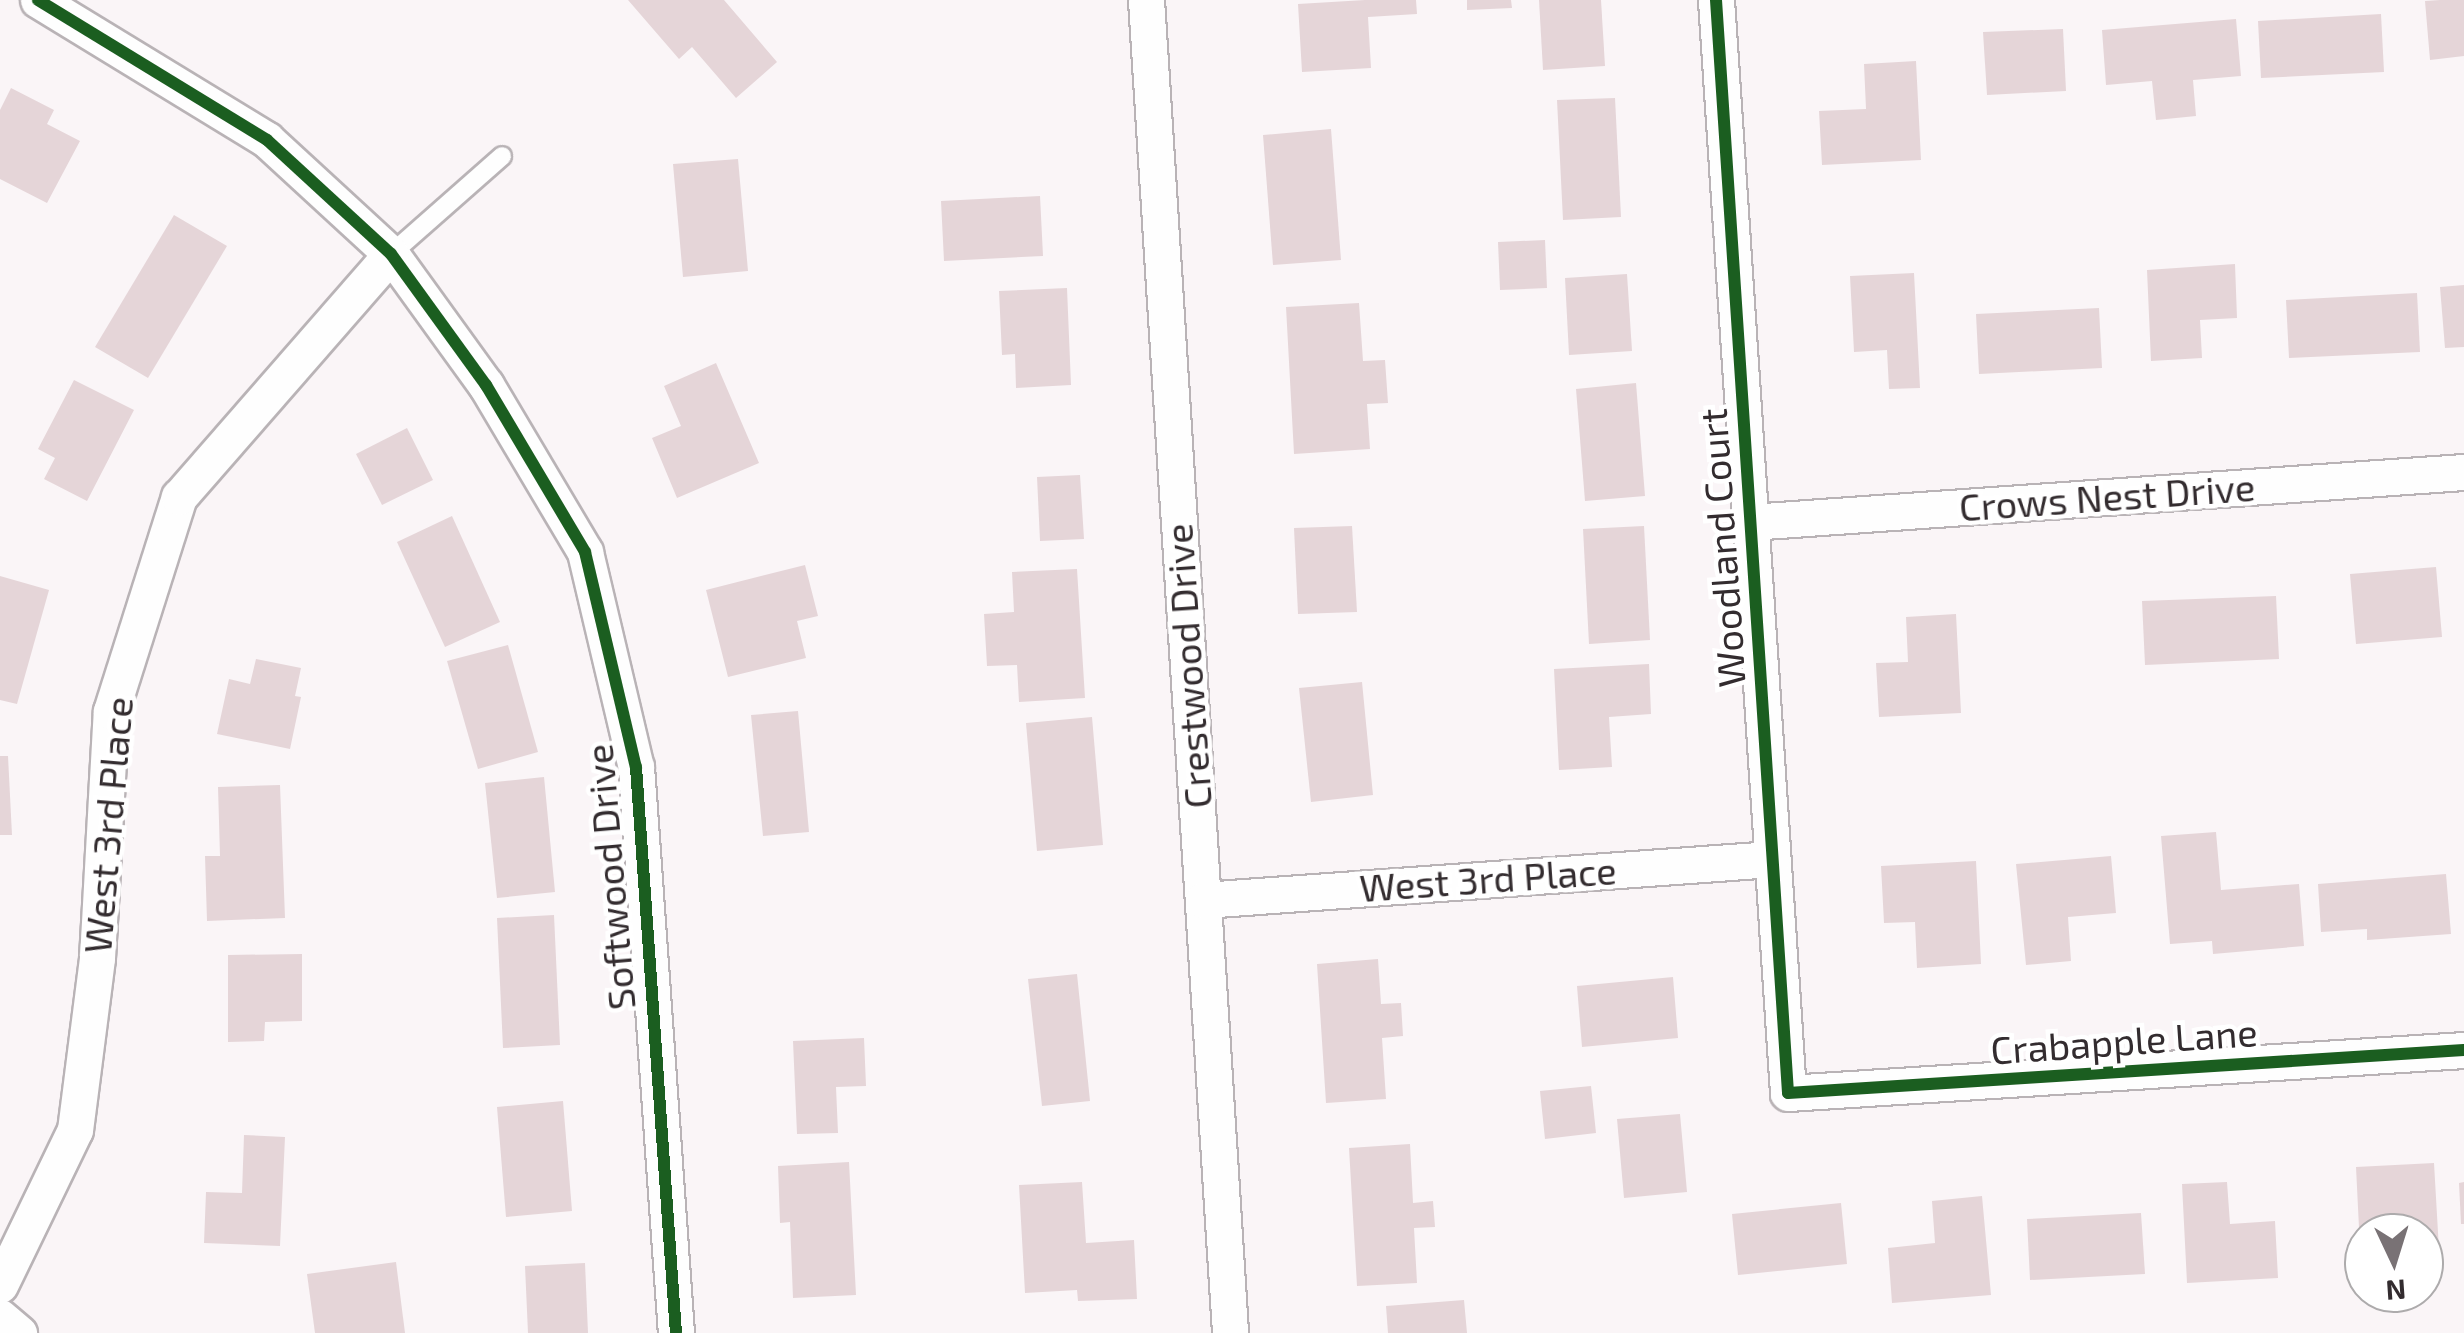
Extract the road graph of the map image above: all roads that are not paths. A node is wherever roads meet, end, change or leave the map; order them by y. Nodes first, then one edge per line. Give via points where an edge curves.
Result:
1 (38, 0) edge
2 (1146, 0) edge
3 (1716, 0) edge
4 (502, 156) dead end
5 (390, 254) junction
6 (2464, 472) edge
7 (1750, 522) junction
8 (1772, 858) junction
9 (1203, 900) junction
10 (2464, 1050) edge
11 (1788, 1093) joint
12 (0, 1285) edge
13 (0, 1317) edge
14 (18, 1333) edge
15 (676, 1333) edge
16 (1230, 1333) edge

1 - 5 street, Softwood Drive via 267,140
2 - 9 street, Crestwood Drive
3 - 7 street, Woodland Court
4 - 5 lane
5 - 12 street, West 3rd Place via 179,497 110,712 98,958 75,1130
5 - 15 street, Softwood Drive via 486,385 584,552 636,767
6 - 7 street, Crows Nest Drive
7 - 8 street, Woodland Court
8 - 9 street, West 3rd Place
8 - 11 street, Woodland Court
9 - 16 street, Crestwood Drive
10 - 11 street, Crabapple Lane
13 - 14 street

